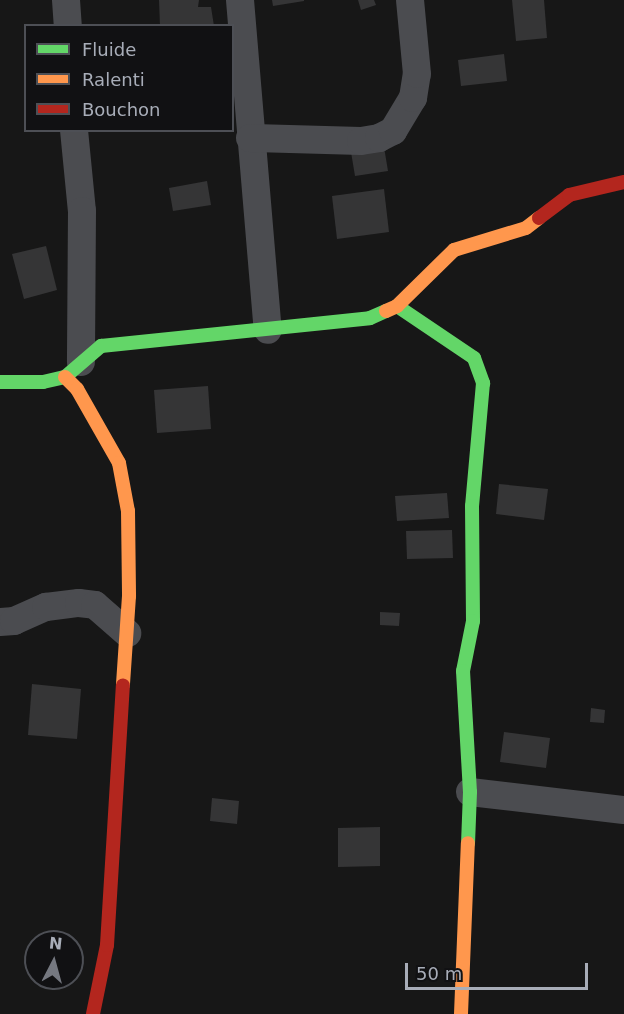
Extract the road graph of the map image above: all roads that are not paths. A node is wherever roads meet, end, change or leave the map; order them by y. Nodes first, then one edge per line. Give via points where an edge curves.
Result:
1 (66, 0) edge
2 (240, 0) edge
3 (410, 0) edge
4 (68, 24) edge
5 (74, 132) edge
6 (250, 138) junction
7 (624, 182) edge
8 (397, 306) junction
9 (268, 330) junction
10 (73, 370) junction
11 (0, 382) edge
12 (0, 622) edge
13 (127, 633) junction
14 (470, 792) junction
15 (624, 810) edge
16 (93, 1014) edge
17 (461, 1014) edge

1 - 4 street
2 - 6 street
3 - 6 street via 417,74 413,98 393,131 362,141
5 - 10 street via 82,211
6 - 9 street
7 - 8 street via 569,195 526,228 454,250
8 - 9 street via 351,322
8 - 14 street via 474,358 483,383 472,506 473,621 463,671
9 - 10 street via 101,346
10 - 11 street via 43,382
10 - 13 street via 77,389 119,463 128,510
12 - 13 street via 14,621 46,607 79,603 95,605
13 - 16 street via 107,945
14 - 15 street
14 - 17 street

